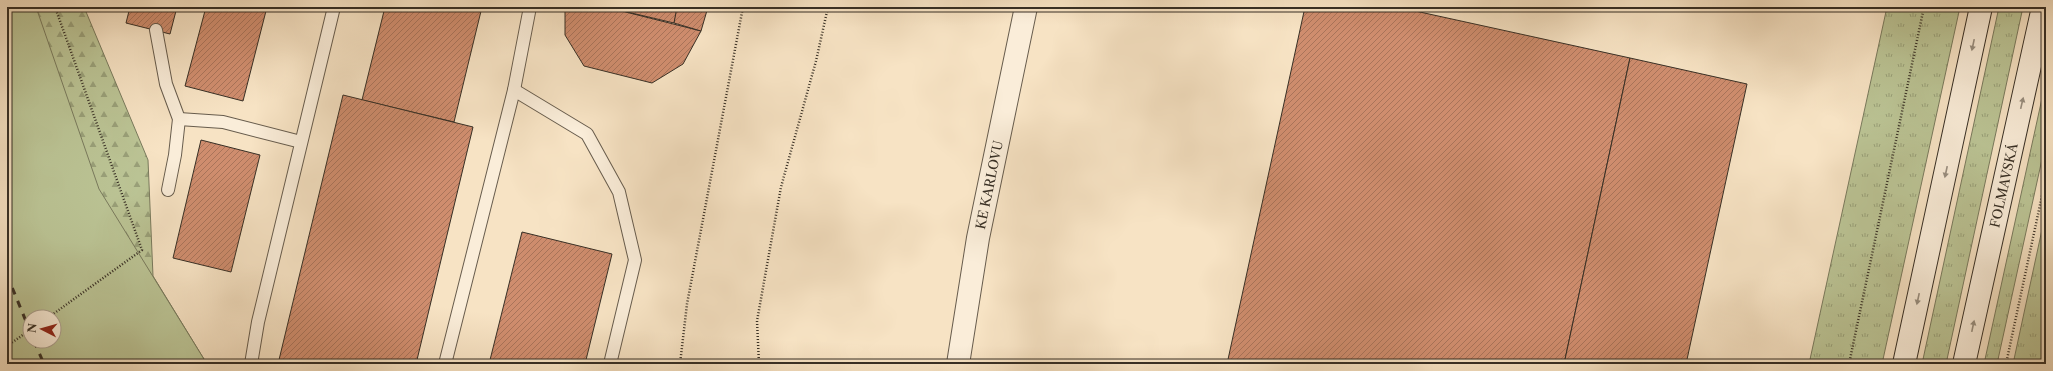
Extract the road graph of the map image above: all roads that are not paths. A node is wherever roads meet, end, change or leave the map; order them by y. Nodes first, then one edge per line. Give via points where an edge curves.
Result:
1 (334, 7) edge
2 (530, 7) edge
3 (1026, 7) edge
4 (1981, 7) edge
5 (2043, 7) edge
6 (156, 30) dead end
7 (514, 90) junction
8 (179, 119) junction
9 (301, 142) junction
10 (168, 190) dead end
11 (251, 364) edge
12 (445, 364) edge
13 (610, 364) edge
14 (958, 364) edge
15 (1904, 364) edge
16 (1964, 364) edge

1 - 9 lane
2 - 7 lane
3 - 14 main road, KE KARLOVU via 978,238
4 -> 15 main road
16 -> 5 main road, FOLMAVSKÁ
6 - 8 lane via 166,84
7 - 12 lane
7 - 13 lane via 587,134 619,192 635,260
8 - 9 lane via 223,122
8 - 10 lane
9 - 11 lane via 258,322

